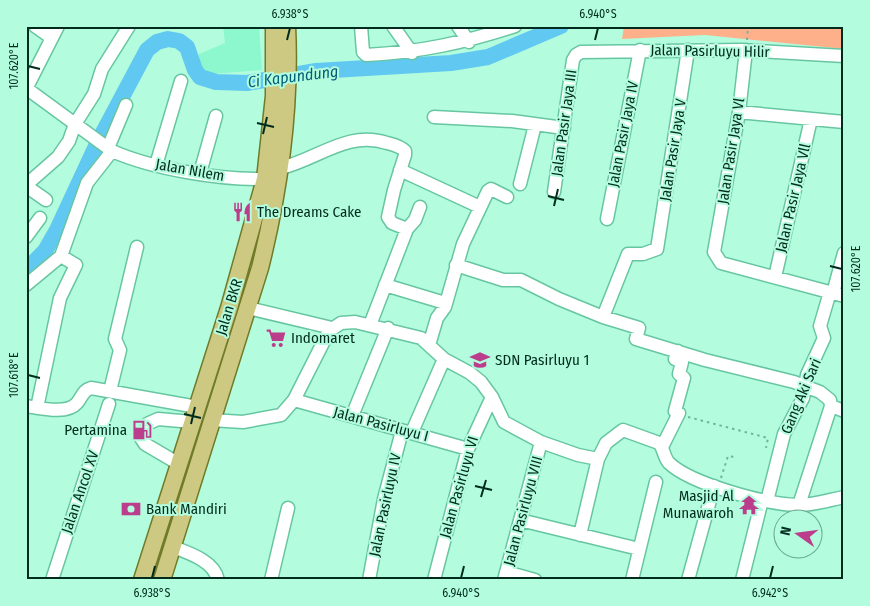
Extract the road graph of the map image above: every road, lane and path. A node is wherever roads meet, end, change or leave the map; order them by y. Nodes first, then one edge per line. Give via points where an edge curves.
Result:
1 (35, 26) edge
2 (58, 26) edge
3 (129, 26) edge
4 (274, 26) edge
5 (287, 26) edge
6 (361, 26) edge
7 (392, 26) edge
8 (458, 26) edge
9 (516, 26) edge
10 (748, 26) edge
11 (747, 36) dead end
12 (52, 38) junction
13 (469, 42) junction
14 (640, 50) junction
15 (688, 50) junction
16 (746, 50) junction
17 (412, 53) junction
18 (576, 54) joint
19 (844, 56) edge
20 (282, 58) junction
21 (181, 81) dead end
22 (26, 88) edge
23 (281, 95) junction
24 (126, 104) dead end
25 (739, 112) junction
26 (216, 116) dead end
27 (434, 117) dead end
28 (811, 119) junction
29 (844, 122) edge
30 (75, 124) junction
31 (535, 126) junction
32 (564, 128) junction
33 (109, 148) junction
34 (156, 165) junction
35 (281, 168) junction
36 (400, 170) junction
37 (200, 173) junction
38 (265, 179) junction
39 (520, 184) dead end
40 (26, 185) edge
41 (554, 192) dead end
42 (507, 197) dead end
43 (46, 200) dead end
44 (420, 207) dead end
45 (480, 207) junction
46 (40, 218) dead end
47 (607, 219) dead end
48 (407, 229) junction
49 (26, 237) edge
50 (137, 247) dead end
51 (844, 254) edge
52 (61, 256) junction
53 (456, 265) junction
54 (775, 277) junction
55 (26, 285) edge
56 (385, 285) junction
57 (835, 293) edge
58 (445, 303) junction
59 (248, 308) junction
60 (603, 317) junction
61 (370, 325) junction
62 (332, 328) junction
63 (388, 328) junction
64 (429, 346) junction
65 (678, 351) junction
66 (444, 359) junction
67 (805, 385) junction
68 (492, 397) junction
69 (110, 398) junction
70 (294, 400) junction
71 (831, 406) junction
72 (32, 407) edge
73 (844, 411) edge
74 (680, 413) junction
75 (195, 414) junction
76 (352, 416) junction
77 (211, 420) junction
78 (147, 424) dead end
79 (407, 431) junction
80 (141, 438) dead end
81 (541, 442) junction
82 (662, 447) junction
83 (766, 448) dead end
84 (468, 449) junction
85 (735, 457) dead end
86 (598, 459) junction
87 (179, 464) junction
88 (656, 482) dead end
89 (716, 487) junction
90 (844, 497) edge
91 (764, 500) junction
92 (799, 505) junction
93 (288, 508) dead end
94 (520, 520) junction
95 (580, 535) junction
96 (172, 546) junction
97 (639, 549) junction
98 (505, 576) edge
99 (52, 580) edge
100 (142, 580) edge
101 (162, 580) edge
102 (218, 580) edge
103 (270, 580) edge
104 (369, 580) edge
105 (434, 580) edge
106 (535, 580) edge
107 (632, 580) edge
108 (688, 580) edge
109 (742, 580) edge

1 - 12 street
2 - 12 street
3 - 30 street via 102,69 94,94
4 - 20 main road, Jalan BKR
5 - 20 main road, Jalan BKR
6 - 17 street via 364,54
7 - 17 street
8 - 13 street
9 - 13 street
10 - 11 path
12 - 22 street
13 - 17 street
14 - 15 street, Jalan Pasirluyu Hilir
14 - 18 street, Jalan Pasirluyu Hilir
14 - 47 street, Jalan Pasir Jaya IV
15 - 16 street, Jalan Pasirluyu Hilir
15 - 60 street, Jalan Pasir Jaya V via 657,249 643,254 628,254
16 - 19 street, Jalan Pasirluyu Hilir
16 - 25 street, Jalan Pasir Jaya Vl
18 - 32 street, Jalan Pasir Jaya III
20 - 23 main road, Jalan BKR
21 - 34 street
22 - 30 street, Jalan Nilem
23 - 35 main road, Jalan BKR
23 - 38 main road, Jalan BKR
24 - 33 street
25 - 28 street
25 - 54 street, Jalan Pasir Jaya Vl via 713,259
26 - 37 street
27 - 31 street via 512,121
28 - 29 street
28 - 54 street, Jalan Pasir Jaya Vll
30 - 33 street, Jalan Nilem
30 - 40 street via 70,141 58,157
31 - 32 street
31 - 39 street
32 - 41 street, Jalan Pasir Jaya III
33 - 34 street, Jalan Nilem
33 - 52 street via 87,183
34 - 37 street, Jalan Nilem
35 - 36 street via 302,162 341,143 375,139 399,146 404,151
35 - 59 main road, Jalan BKR via 270,229
36 - 45 street
36 - 48 street via 388,217 392,224
37 - 38 street, Jalan Nilem
38 - 75 main road, Jalan BKR
40 - 43 street
42 - 45 street via 489,190
44 - 48 street
45 - 53 street
46 - 49 street
48 - 56 street
50 - 69 street, Jalan Ancol XV via 115,339 120,350
51 - 57 street, Gang Aki Sari
52 - 55 street
52 - 72 street via 76,265 60,298
53 - 58 street
53 - 60 street via 503,280 521,280
54 - 57 street
56 - 58 street
56 - 61 street
57 - 67 street, Gang Aki Sari via 820,326 824,338
58 - 64 street
59 - 62 street
59 - 77 main road, Jalan BKR
60 - 65 street via 639,328 636,339
61 - 62 street via 351,322
61 - 63 street
62 - 70 street
63 - 64 street via 421,338
63 - 76 street
64 - 66 street
65 - 67 street
65 - 74 street via 675,359 682,362 679,374 684,378 675,411
66 - 68 street via 470,373
66 - 79 street, Jalan Pasirluyu IV
67 - 71 street via 830,400
67 - 91 street, Gang Aki Sari via 803,398 784,434
68 - 81 street via 504,422
68 - 84 street, Jalan Pasirluyu VI
69 - 72 street via 88,389 73,407
69 - 75 street
69 - 99 street, Jalan Ancol XV
70 - 76 street, Jalan Pasirluyu I
70 - 77 street via 281,415 267,419 243,422
71 - 73 street
71 - 92 street
74 - 82 street
74 - 83 path via 692,420 768,438
75 - 78 street via 158,419
75 - 87 main road, Jalan BKR
76 - 79 street, Jalan Pasirluyu I
77 - 96 main road, Jalan BKR
79 - 84 street, Jalan Pasirluyu I
79 - 104 street, Jalan Pasirluyu IV via 384,499
80 - 87 street via 145,444
81 - 86 street
81 - 94 street, Jalan Pasirluyu VIII
82 - 86 street via 652,440 620,430 606,442
82 - 89 street via 668,462 676,469
84 - 105 street, Jalan Pasirluyu VI
85 - 89 path via 728,456
86 - 95 street
87 - 100 main road, Jalan BKR
88 - 97 street
89 - 91 street
89 - 108 street
90 - 92 street
91 - 92 street
91 - 109 street, Gang Aki Sari
93 - 103 street
94 - 95 street
94 - 98 street, Jalan Pasirluyu VIII
95 - 97 street
96 - 101 main road, Jalan BKR
96 - 102 street via 209,565
97 - 107 street
98 - 106 street

